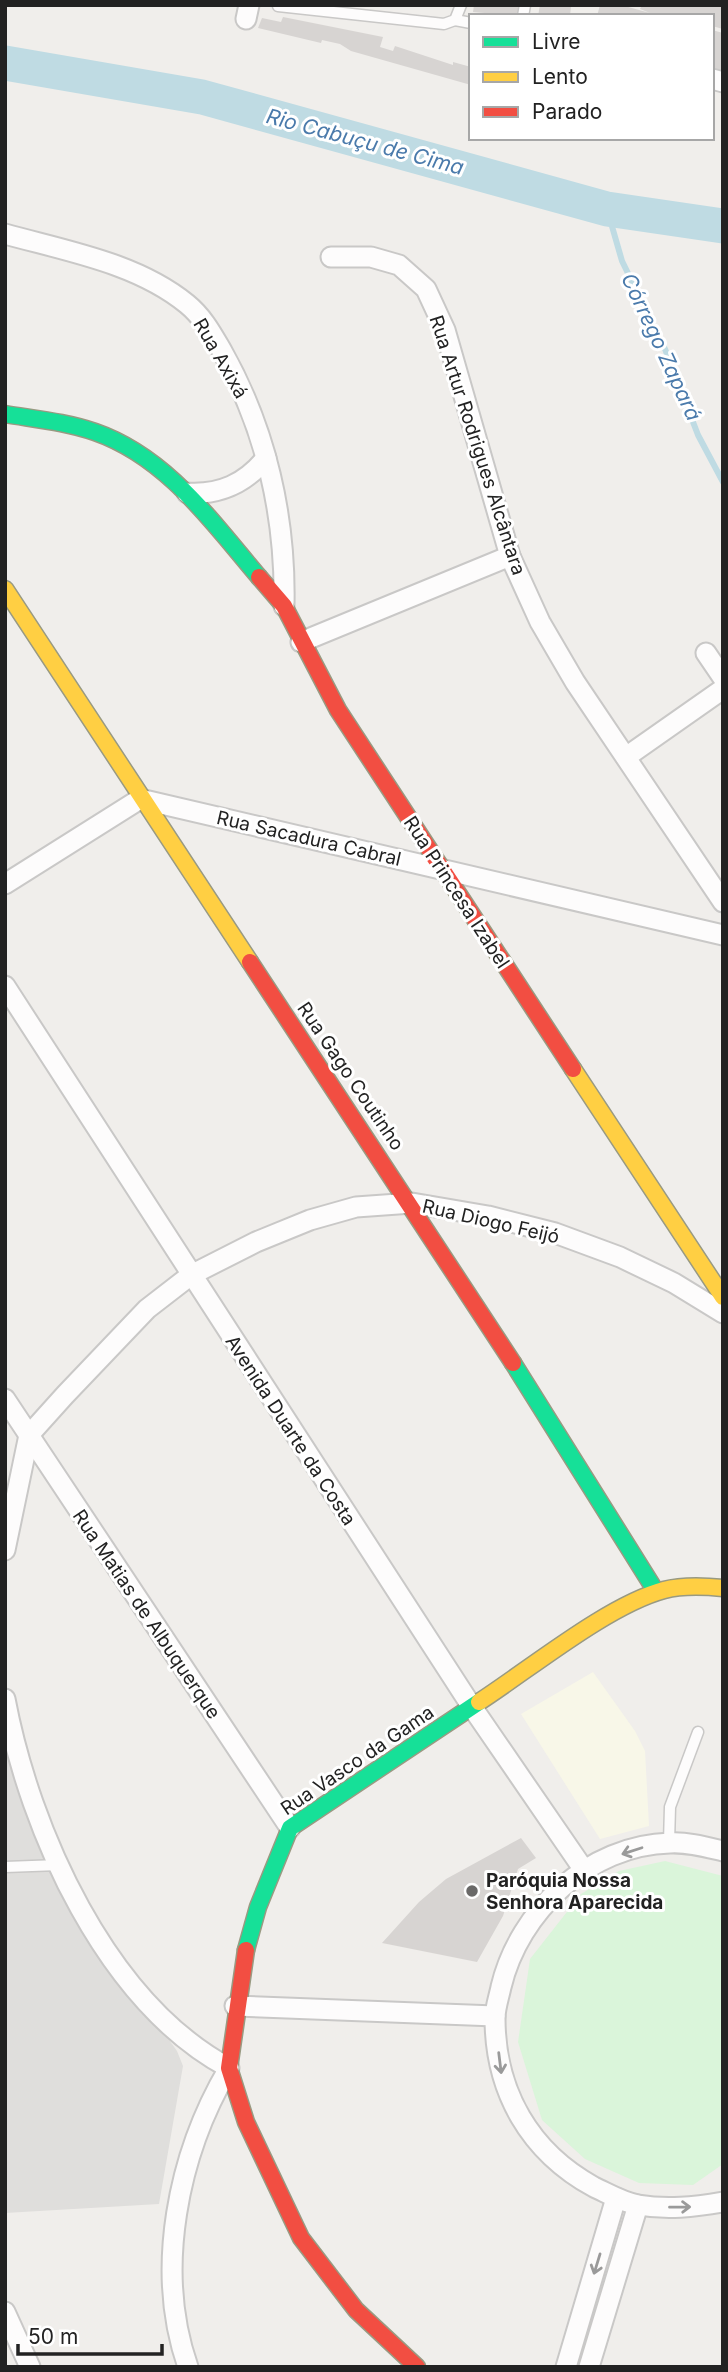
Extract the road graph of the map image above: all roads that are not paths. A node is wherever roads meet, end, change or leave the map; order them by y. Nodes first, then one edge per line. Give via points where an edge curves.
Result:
1 (461, 5) edge
2 (278, 6) edge
3 (302, 7) edge
4 (455, 20) junction
5 (469, 23) edge
6 (5, 234) edge
7 (331, 257) dead end
8 (5, 415) edge
9 (266, 458) junction
10 (187, 493) junction
11 (510, 556) junction
12 (5, 589) edge
13 (284, 606) junction
14 (301, 642) junction
15 (706, 653) dead end
16 (722, 679) edge
17 (626, 757) junction
18 (140, 799) junction
19 (442, 870) junction
20 (5, 884) edge
21 (723, 902) edge
22 (723, 935) edge
23 (5, 986) edge
24 (412, 1203) junction
25 (191, 1275) junction
26 (723, 1297) edge
27 (723, 1313) edge
28 (5, 1399) edge
29 (29, 1435) junction
30 (5, 1550) edge
31 (723, 1588) edge
32 (655, 1590) junction
33 (5, 1699) edge
34 (472, 1707) junction
35 (698, 1732) dead end
36 (290, 1828) junction
37 (669, 1842) junction
38 (723, 1851) edge
39 (60, 1865) junction
40 (5, 1867) edge
41 (584, 1870) junction
42 (235, 2006) junction
43 (495, 2016) junction
44 (229, 2068) junction
45 (616, 2198) junction
46 (723, 2202) edge
47 (638, 2204) junction
48 (5, 2312) edge
49 (30, 2367) edge
50 (188, 2367) edge
51 (417, 2367) edge
52 (566, 2367) edge
53 (589, 2367) edge

1 - 4 lane
2 - 3 lane
3 - 4 lane via 444,24
4 - 5 lane
6 - 9 street, Rua Axixá via 112,264 188,304 208,326 229,363 251,409
7 - 11 street, Rua Artur Rodrigues Alcântara via 371,257 399,265 426,289 445,330
8 - 10 street, Rua Princesa Izabel via 61,423 121,442 145,456
9 - 10 street via 239,483 205,494
9 - 13 street, Rua Axixá via 285,570
10 - 13 street, Rua Princesa Izabel
11 - 14 street
11 - 17 street, Rua Artur Rodrigues Alcântara via 547,634
12 - 18 street, Rua Gago Coutinho
13 - 14 street, Rua Princesa Izabel
14 - 19 street, Rua Princesa Izabel via 338,710
15 - 16 street
16 - 17 street
17 - 21 street, Rua Artur Rodrigues Alcântara
18 - 19 street, Rua Sacadura Cabral
18 - 20 street
18 - 24 street, Rua Gago Coutinho
19 - 22 street, Rua Sacadura Cabral
19 - 26 street, Rua Princesa Izabel
23 - 25 street, Avenida Duarte da Costa
24 - 25 street, Rua Diogo Feijó via 356,1207 310,1220
24 - 27 street, Rua Diogo Feijó via 555,1233 620,1257
24 - 32 street, Rua Gago Coutinho
25 - 29 street, Rua Diogo Feijó via 147,1309
25 - 34 street, Avenida Duarte da Costa
28 - 29 street, Rua Matias de Albuquerque
29 - 30 street
29 - 36 street, Rua Matias de Albuquerque
31 - 32 street
32 - 34 street, Rua Vasco da Gama via 573,1638
33 - 39 street via 30,1789
34 - 36 street, Rua Vasco da Gama
34 - 41 street, Avenida Duarte da Costa
35 - 37 lane via 670,1807
36 - 42 street, Rua Vasco da Gama via 258,1907
37 - 38 street
37 -> 41 street via 636,1848
39 - 40 lane
39 - 44 street via 101,1943 134,1990 177,2035
41 - 43 street via 538,1908 508,1958
42 - 43 street
42 - 44 street, Rua Vasco da Gama
43 -> 45 street via 501,2074 525,2128 565,2171
44 - 50 street via 199,2124 181,2188 173,2266 175,2309
44 - 51 street via 246,2122 302,2238 356,2310
45 - 47 street
45 -> 52 street
47 -> 46 street via 683,2208
47 - 53 street
48 - 49 street

